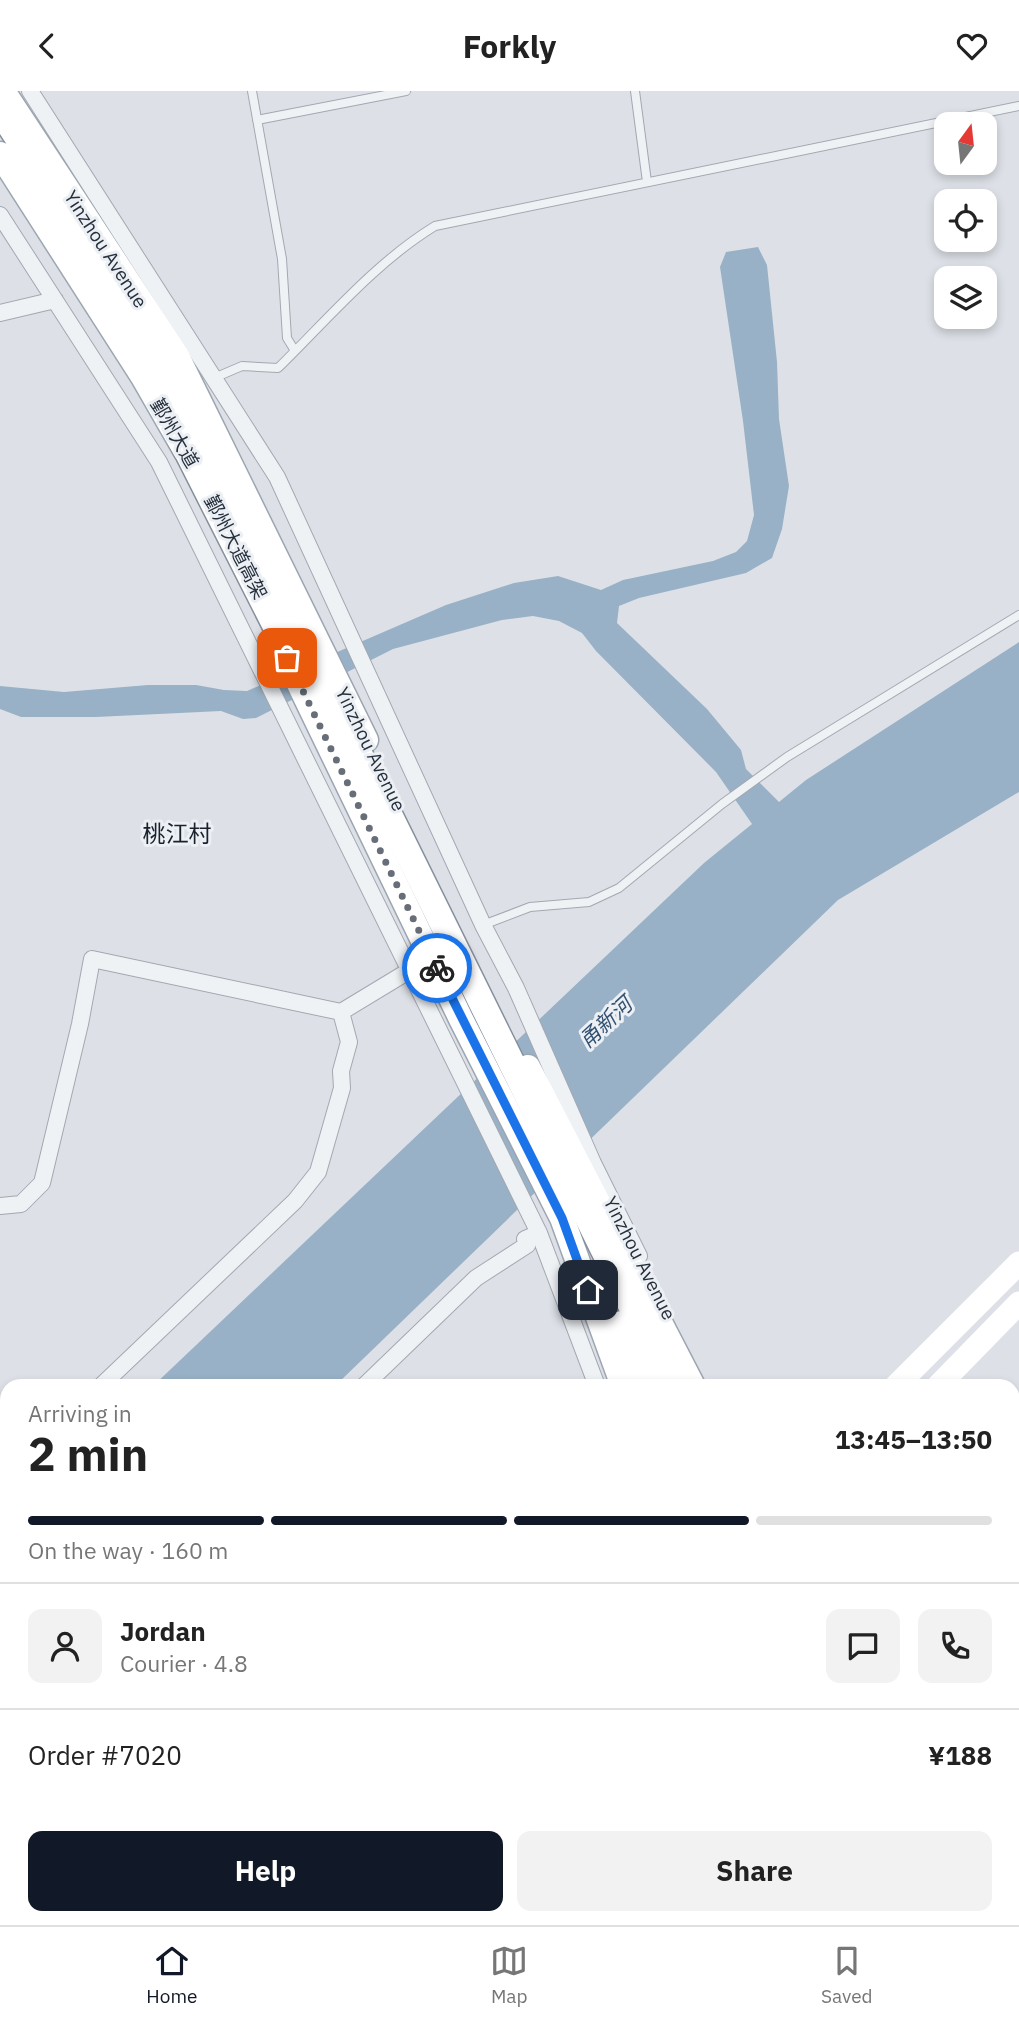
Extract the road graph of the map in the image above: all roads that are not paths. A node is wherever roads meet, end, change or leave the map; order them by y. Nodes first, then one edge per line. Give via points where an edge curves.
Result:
1 (3, 91) edge
2 (30, 91) edge
3 (252, 91) edge
4 (406, 91) edge
5 (635, 91) edge
6 (1019, 106) edge
7 (0, 110) edge
8 (257, 120) junction
9 (0, 137) edge
10 (0, 154) edge
11 (648, 182) junction
12 (0, 215) edge
13 (55, 300) junction
14 (0, 313) edge
15 (295, 351) junction
16 (214, 379) junction
17 (1019, 615) edge
18 (483, 925) junction
19 (432, 958) junction
20 (410, 971) junction
21 (505, 994) junction
22 (341, 1012) junction
23 (589, 1171) junction
24 (0, 1206) edge
25 (539, 1233) junction
26 (1019, 1263) edge
27 (1019, 1303) edge
28 (108, 1379) edge
29 (371, 1379) edge
30 (594, 1379) edge
31 (620, 1379) edge
32 (646, 1379) edge
33 (668, 1379) edge
34 (689, 1379) edge
35 (700, 1379) edge
36 (903, 1379) edge
37 (945, 1379) edge

1 - 21 main road, Yinzhou Avenue via 177,356
2 - 16 street, Yinzhou Avenue
3 - 8 lane
4 - 8 lane
5 - 11 lane
6 - 11 lane
7 - 33 highway, Yinzhou Avenue via 219,470
8 - 15 lane via 282,259 287,338
9 - 32 highway, 鄞州大道高架 via 138,355 572,1211
10 - 19 main road, 鄞州大道 via 190,458
11 - 15 lane via 435,226 373,272
12 - 13 street
13 - 14 street
13 - 20 street via 159,462
15 - 16 lane via 278,368 242,366
16 - 18 street, Yinzhou Avenue via 276,477
17 - 18 lane via 787,757 619,888 589,902 530,907
18 - 21 street, Yinzhou Avenue
19 - 20 street
19 - 31 main road, 鄞州大道 via 562,1218
20 - 22 street
20 - 25 street
21 - 23 main road, Yinzhou Avenue
22 - 24 street via 92,959 42,1183 21,1204
22 - 28 street via 349,1042 341,1071 342,1088 318,1172 295,1201
23 - 34 main road, Yinzhou Avenue
23 - 35 street, Yinzhou Avenue
25 - 29 street via 476,1278
25 - 30 street
26 - 36 main road
27 - 37 main road

